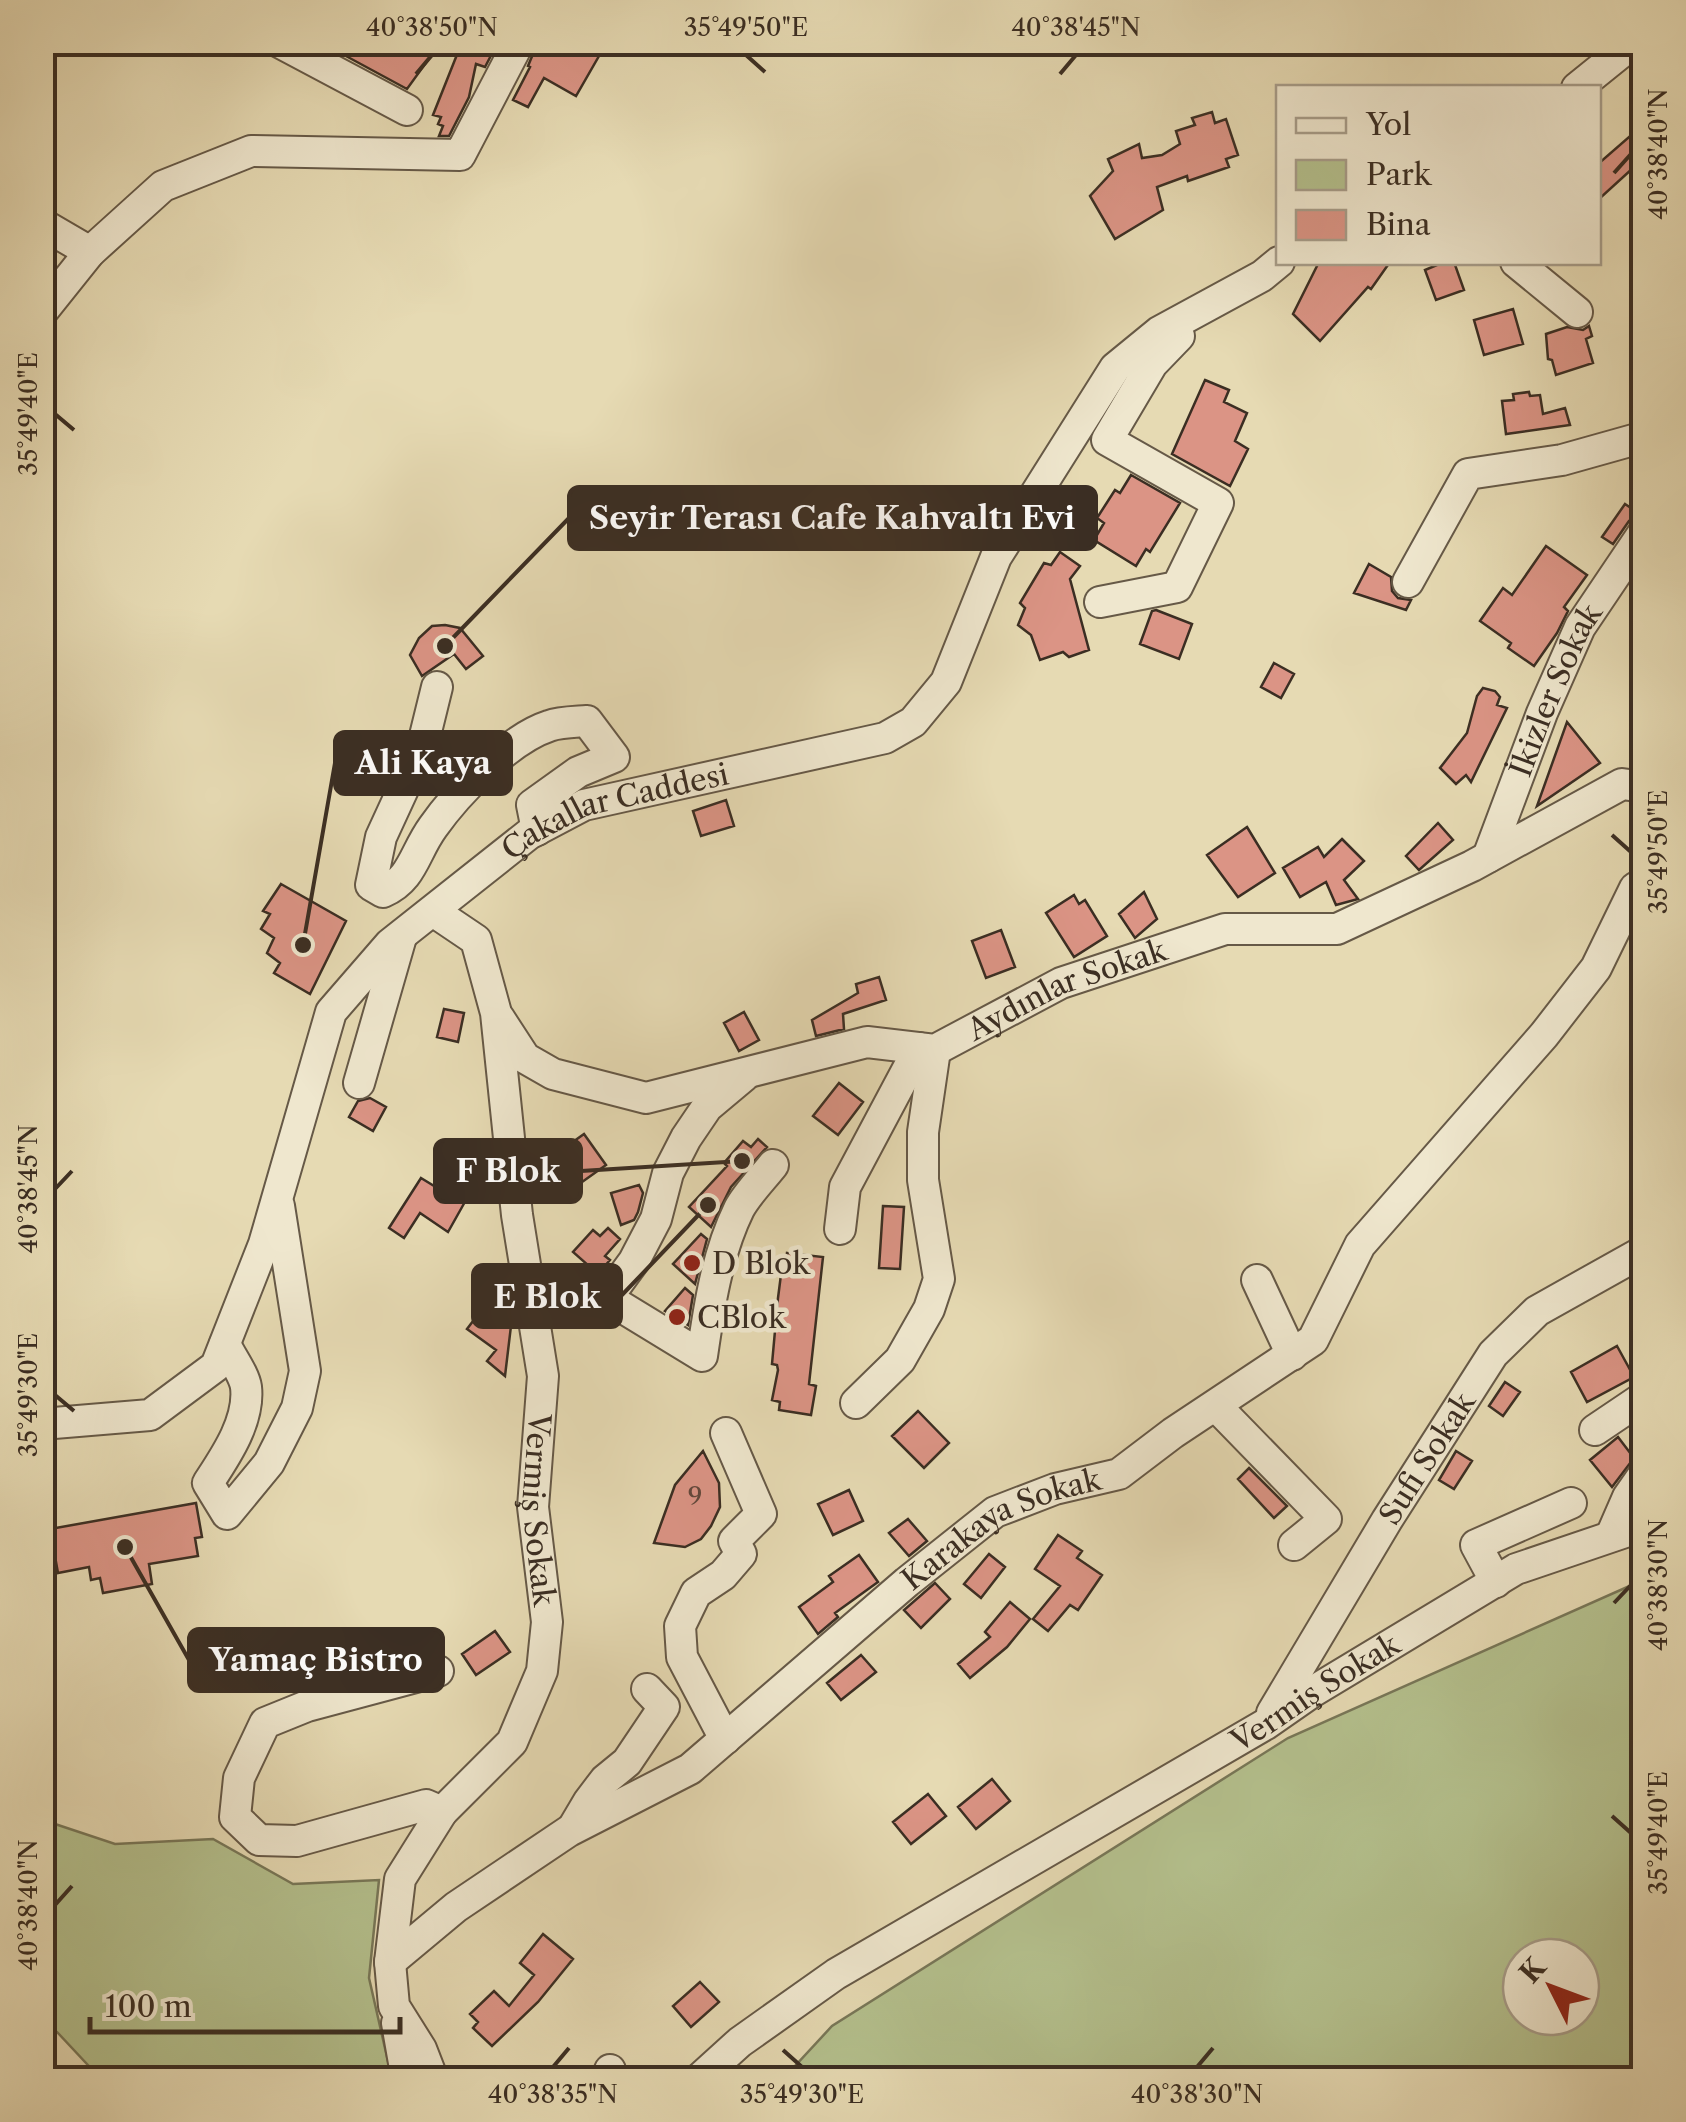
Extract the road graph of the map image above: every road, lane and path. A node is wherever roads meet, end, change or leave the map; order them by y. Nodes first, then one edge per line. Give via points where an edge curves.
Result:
1 (279, 42) edge
2 (519, 42) edge
3 (1634, 42) edge
4 (324, 54) edge
5 (1581, 85) edge
6 (407, 110) dead end
7 (42, 224) edge
8 (90, 252) junction
9 (1276, 264) edge
10 (1520, 265) edge
11 (1209, 305) junction
12 (42, 312) edge
13 (1577, 312) dead end
14 (1644, 436) edge
15 (1644, 532) edge
16 (1408, 582) dead end
17 (1100, 602) dead end
18 (438, 686) dead end
19 (1644, 788) edge
20 (536, 830) junction
21 (1488, 856) junction
22 (1644, 882) edge
23 (433, 912) junction
24 (402, 934) junction
25 (496, 1013) junction
26 (927, 1049) junction
27 (750, 1071) junction
28 (358, 1083) dead end
29 (773, 1166) dead end
30 (278, 1198) junction
31 (840, 1229) dead end
32 (1644, 1251) edge
33 (1257, 1280) dead end
34 (225, 1344) junction
35 (1292, 1354) junction
36 (1644, 1397) edge
37 (856, 1403) dead end
38 (1216, 1406) junction
39 (42, 1424) edge
40 (1595, 1430) dead end
41 (726, 1433) dead end
42 (1644, 1474) edge
43 (1571, 1504) dead end
44 (1644, 1522) edge
45 (1611, 1536) junction
46 (1294, 1545) dead end
47 (1496, 1582) junction
48 (438, 1671) dead end
49 (647, 1690) dead end
50 (1266, 1724) junction
51 (725, 1738) junction
52 (442, 1812) junction
53 (573, 1828) junction
54 (390, 1962) junction
55 (394, 2006) junction
56 (407, 2080) edge
57 (433, 2080) edge
58 (698, 2080) edge

1 - 4 street
2 - 8 street via 460,155 251,151 164,186
3 - 5 street
4 - 6 street
7 - 8 street
8 - 12 street
9 - 11 street, Çakallar Caddesi
10 - 13 street
11 - 17 street via 1152,364 1107,440 1218,503 1176,587
11 - 20 street, Çakallar Caddesi via 1159,332 1115,368 996,557 946,682 913,722 884,738 584,805
14 - 16 street via 1562,460 1468,474
15 - 21 street, İkizler Sokak via 1580,627
18 - 20 street via 422,748 381,837 371,885 383,892 402,884 433,826 509,750 549,726 587,721 614,757 532,804
19 - 21 street, Aydınlar Sokak via 1622,784
20 - 23 street, Çakallar Caddesi
21 - 26 street, Aydınlar Sokak via 1336,929 1225,929 1061,983
22 - 35 street, Karakaya Sokak via 1596,968 1360,1244 1312,1340
23 - 24 street, Çakallar Caddesi
23 - 25 street, Vermiş Sokak via 476,940
24 - 28 street
24 - 30 street, Çakallar Caddesi via 331,1012
25 - 27 street via 525,1058 553,1074 646,1098
25 - 52 street, Vermiş Sokak via 517,1215 543,1376 533,1506 548,1622 542,1670 512,1742
26 - 27 street via 867,1042
26 - 31 street via 846,1187
26 - 37 street via 923,1180 939,1280 900,1360
27 - 29 street via 707,1108 686,1138 656,1219 607,1298 702,1356 727,1240 740,1206
30 - 34 street, Çakallar Caddesi
30 - 34 street via 305,1371 297,1408 269,1463 227,1514 208,1484 242,1418 246,1386
32 - 50 street, Sufi Sokak via 1537,1310 1493,1354
33 - 35 street
34 - 39 street, Çakallar Caddesi via 216,1366 150,1414
35 - 38 street, Karakaya Sokak
36 - 40 street
38 - 46 street via 1326,1519
38 - 51 street, Karakaya Sokak via 1119,1474 994,1512
41 - 51 street via 761,1514 734,1540 742,1554 696,1593 680,1626 682,1657
42 - 45 street
43 - 47 street via 1476,1545
44 - 45 street, Vermiş Sokak
45 - 47 street, Vermiş Sokak
47 - 50 street, Vermiş Sokak
48 - 52 street via 265,1723 239,1778 235,1817 259,1840 298,1842 426,1805
49 - 53 street via 664,1707
50 - 58 street, Vermiş Sokak via 836,1974
51 - 53 street, Karakaya Sokak via 690,1769
52 - 54 street, Vermiş Sokak via 400,1879
53 - 54 street, Karakaya Sokak via 456,1907
54 - 55 street, Vermiş Sokak
55 - 56 street
55 - 57 street, Vermiş Sokak

